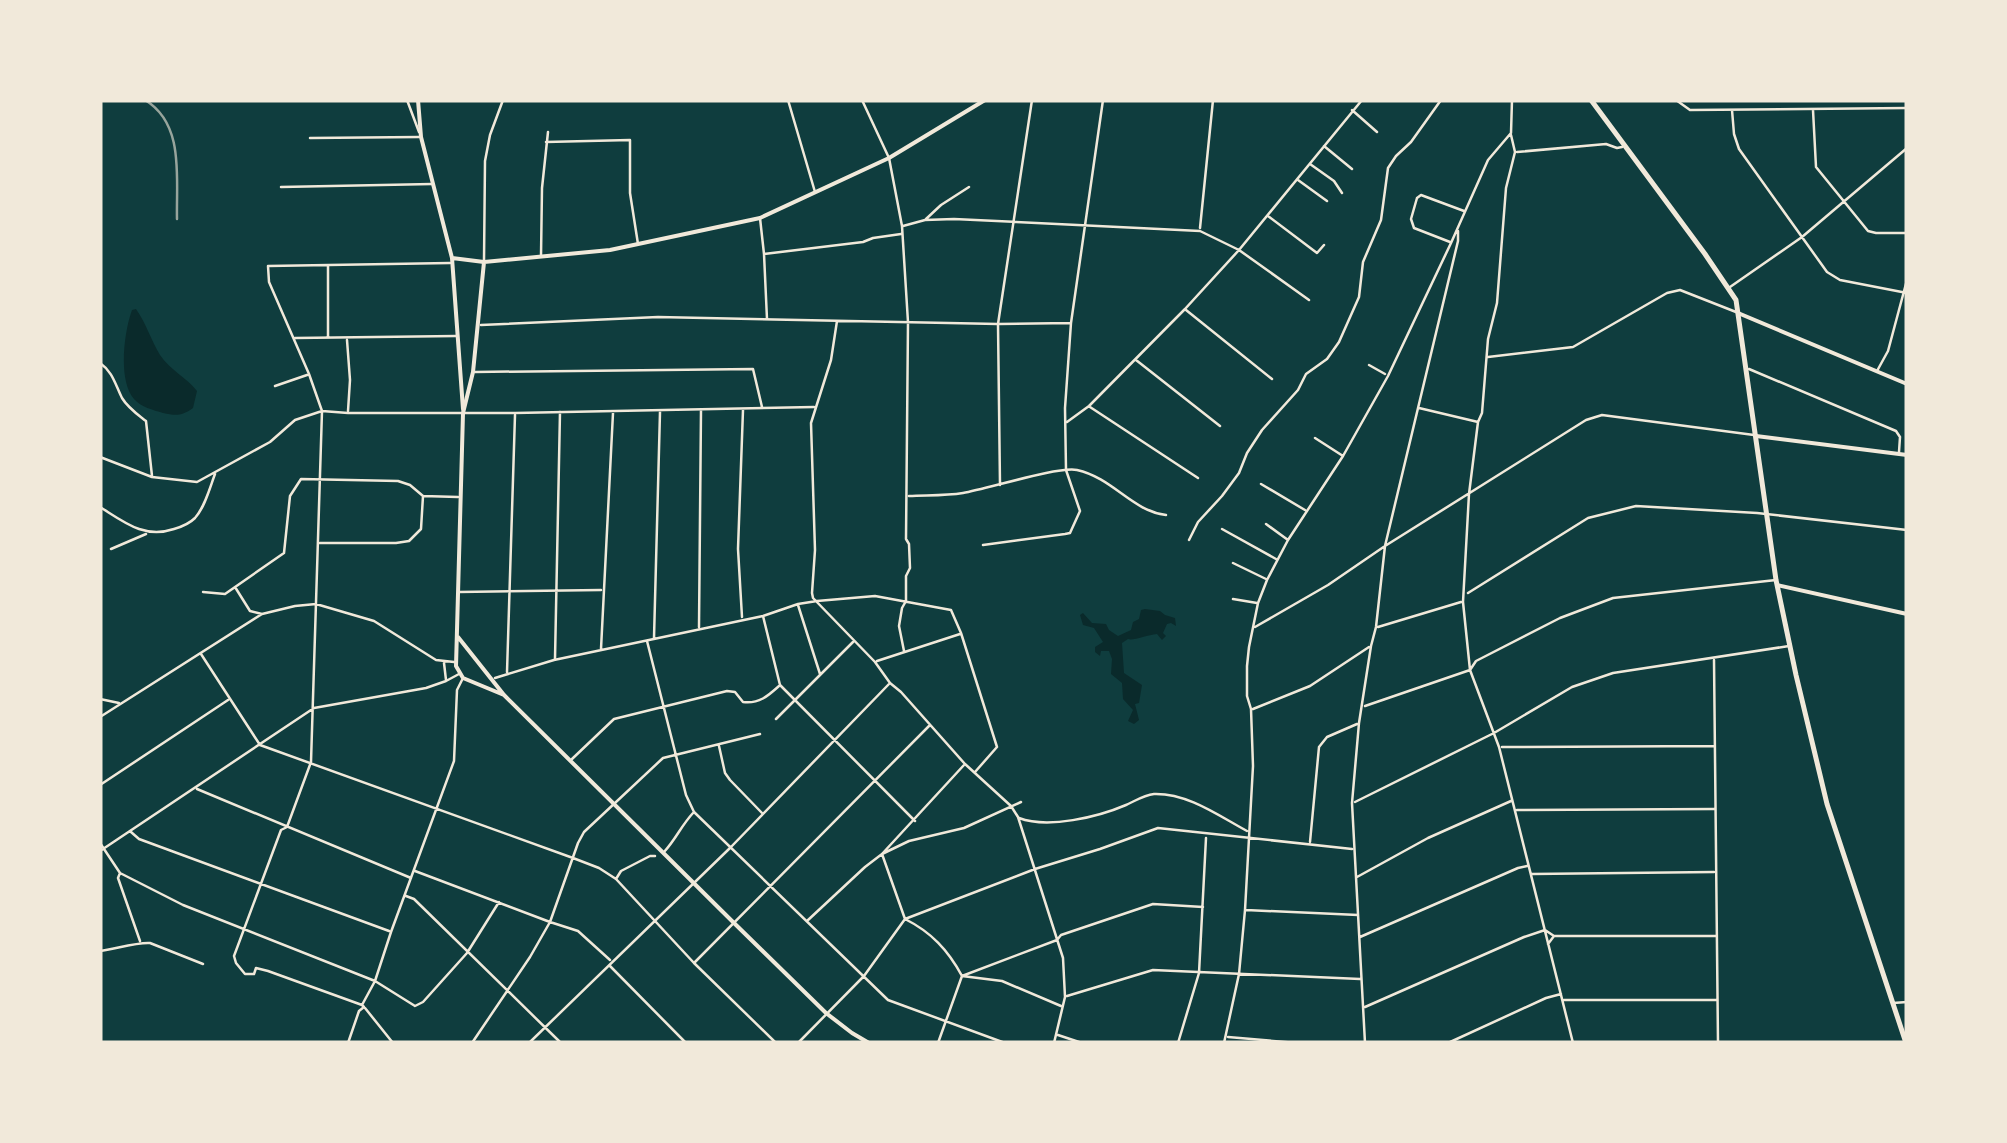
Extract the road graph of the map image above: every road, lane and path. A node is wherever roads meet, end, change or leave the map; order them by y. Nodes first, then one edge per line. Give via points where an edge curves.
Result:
1 (407, 100) edge
2 (418, 100) edge
3 (503, 100) edge
4 (788, 100) edge
5 (862, 100) edge
6 (984, 100) edge
7 (1032, 100) edge
8 (1103, 100) edge
9 (1212, 100) edge
10 (1362, 100) edge
11 (1440, 100) edge
12 (1512, 100) edge
13 (1591, 100) edge
14 (1676, 100) edge
15 (1907, 108) edge
16 (1352, 110) junction
17 (1732, 110) junction
18 (1812, 110) junction
19 (548, 132) dead end
20 (1377, 132) dead end
21 (1510, 133) junction
22 (421, 137) junction
23 (310, 138) dead end
24 (546, 142) junction
25 (1323, 145) junction
26 (1624, 146) junction
27 (1907, 148) edge
28 (1515, 152) junction
29 (889, 158) junction
30 (1309, 163) junction
31 (1352, 169) dead end
32 (1297, 179) junction
33 (433, 184) junction
34 (969, 187) dead end
35 (281, 188) dead end
36 (816, 193) junction
37 (1342, 194) dead end
38 (1328, 201) dead end
39 (1845, 203) junction
40 (1465, 211) junction
41 (1267, 216) junction
42 (760, 218) junction
43 (925, 220) junction
44 (1015, 223) junction
45 (902, 226) junction
46 (1084, 226) junction
47 (1458, 229) junction
48 (1200, 231) junction
49 (902, 234) junction
50 (1907, 234) edge
51 (1802, 237) junction
52 (1452, 243) junction
53 (638, 244) junction
54 (1324, 245) dead end
55 (1239, 250) junction
56 (764, 254) junction
57 (541, 258) junction
58 (452, 261) junction
59 (484, 262) junction
60 (328, 266) junction
61 (1907, 280) edge
62 (1729, 288) junction
63 (1906, 292) edge
64 (1309, 300) dead end
65 (1185, 309) junction
66 (1738, 313) junction
67 (767, 320) junction
68 (838, 321) junction
69 (908, 322) junction
70 (1071, 323) junction
71 (479, 324) junction
72 (998, 324) junction
73 (456, 336) junction
74 (294, 338) junction
75 (347, 338) junction
76 (328, 339) junction
77 (1487, 357) junction
78 (1135, 359) junction
79 (100, 363) edge
80 (1369, 365) dead end
81 (1746, 368) junction
82 (473, 372) junction
83 (1876, 372) junction
84 (309, 374) junction
85 (1388, 376) junction
86 (1272, 378) dead end
87 (1907, 384) edge
88 (275, 386) dead end
89 (1089, 406) junction
90 (815, 407) junction
91 (762, 408) junction
92 (1417, 408) junction
93 (743, 409) junction
94 (322, 410) junction
95 (660, 410) junction
96 (702, 410) junction
97 (613, 411) junction
98 (560, 412) junction
99 (348, 413) junction
100 (515, 413) junction
101 (463, 414) junction
102 (1066, 422) junction
103 (1478, 422) junction
104 (1220, 426) dead end
105 (1756, 436) junction
106 (1315, 438) dead end
107 (1899, 454) junction
108 (1907, 455) edge
109 (100, 456) edge
110 (1343, 456) junction
111 (1066, 470) junction
112 (216, 472) junction
113 (152, 478) junction
114 (321, 478) junction
115 (1198, 478) dead end
116 (1261, 484) dead end
117 (1000, 485) junction
118 (1470, 494) junction
119 (423, 496) junction
120 (460, 496) junction
121 (907, 496) junction
122 (100, 507) edge
123 (1306, 511) junction
124 (1166, 514) dead end
125 (1766, 514) junction
126 (1266, 524) dead end
127 (1222, 529) dead end
128 (1907, 530) edge
129 (147, 533) junction
130 (1189, 540) dead end
131 (1288, 540) junction
132 (319, 543) junction
133 (984, 545) dead end
134 (1386, 546) junction
135 (111, 549) dead end
136 (1278, 560) junction
137 (1233, 562) dead end
138 (1267, 580) junction
139 (1777, 582) junction
140 (234, 586) junction
141 (556, 590) junction
142 (604, 590) junction
143 (203, 592) dead end
144 (458, 592) junction
145 (508, 592) junction
146 (1465, 594) junction
147 (1233, 599) dead end
148 (817, 601) junction
149 (906, 601) junction
150 (1464, 602) junction
151 (1258, 603) junction
152 (316, 604) junction
153 (798, 604) junction
154 (262, 614) junction
155 (1907, 614) edge
156 (763, 616) junction
157 (742, 620) junction
158 (1254, 627) junction
159 (700, 628) junction
160 (1376, 628) junction
161 (456, 633) junction
162 (961, 633) junction
163 (654, 638) junction
164 (646, 640) junction
165 (854, 641) junction
166 (1371, 646) junction
167 (1790, 646) junction
168 (601, 651) junction
169 (904, 651) junction
170 (201, 654) junction
171 (1714, 658) junction
172 (465, 659) junction
173 (554, 660) junction
174 (444, 662) junction
175 (875, 662) junction
176 (1470, 670) junction
177 (487, 672) junction
178 (507, 673) junction
179 (820, 675) junction
180 (461, 676) junction
181 (494, 679) junction
182 (446, 682) junction
183 (890, 683) junction
184 (480, 684) junction
185 (780, 685) junction
186 (504, 695) junction
187 (795, 698) junction
188 (100, 699) edge
189 (230, 699) junction
190 (120, 703) junction
191 (665, 706) junction
192 (1363, 706) junction
193 (314, 708) junction
194 (1252, 709) junction
195 (100, 717) edge
196 (776, 719) dead end
197 (1359, 723) junction
198 (931, 724) junction
199 (1494, 733) junction
200 (760, 734) dead end
201 (835, 738) junction
202 (718, 744) junction
203 (260, 745) junction
204 (1716, 746) junction
205 (1499, 747) junction
206 (676, 754) junction
207 (572, 760) junction
208 (311, 762) junction
209 (965, 764) junction
210 (975, 772) junction
211 (875, 781) junction
212 (100, 786) edge
213 (196, 788) junction
214 (1512, 800) junction
215 (615, 802) junction
216 (1021, 802) dead end
217 (1352, 803) junction
218 (1011, 806) junction
219 (437, 808) junction
220 (1716, 809) junction
221 (1515, 810) junction
222 (694, 812) junction
223 (763, 814) junction
224 (1018, 818) junction
225 (915, 820) junction
226 (286, 827) junction
227 (130, 830) junction
228 (1206, 835) junction
229 (1249, 835) junction
230 (100, 843) edge
231 (1310, 843) junction
232 (730, 848) junction
233 (102, 849) edge
234 (1354, 849) junction
235 (664, 852) junction
236 (882, 854) junction
237 (655, 856) dead end
238 (573, 858) junction
239 (1529, 866) junction
240 (1035, 869) junction
241 (414, 870) junction
242 (1716, 872) junction
243 (120, 874) junction
244 (1531, 874) junction
245 (411, 878) junction
246 (616, 878) junction
247 (1356, 878) junction
248 (694, 882) junction
249 (262, 885) junction
250 (770, 886) junction
251 (405, 895) junction
252 (500, 902) junction
253 (1203, 907) junction
254 (1245, 910) junction
255 (1358, 915) junction
256 (905, 918) junction
257 (550, 922) junction
258 (654, 922) junction
259 (734, 922) junction
260 (806, 922) junction
261 (245, 930) junction
262 (1545, 930) junction
263 (391, 932) junction
264 (1554, 936) junction
265 (1718, 936) junction
266 (1358, 938) junction
267 (1057, 940) junction
268 (140, 942) junction
269 (1548, 944) junction
270 (100, 951) edge
271 (467, 953) junction
272 (610, 963) junction
273 (694, 963) junction
274 (203, 964) dead end
275 (1199, 973) junction
276 (1239, 974) junction
277 (864, 976) junction
278 (962, 976) junction
279 (1361, 979) junction
280 (375, 981) junction
281 (508, 990) junction
282 (1561, 994) junction
283 (1065, 997) junction
284 (1563, 1000) junction
285 (1717, 1000) junction
286 (1907, 1002) edge
287 (1892, 1003) junction
288 (363, 1006) junction
289 (1063, 1006) junction
290 (1364, 1008) junction
291 (826, 1013) junction
292 (947, 1022) junction
293 (545, 1026) junction
294 (1057, 1035) junction
295 (1226, 1037) junction
296 (391, 1041) edge
297 (348, 1043) edge
298 (472, 1043) edge
299 (529, 1043) edge
300 (561, 1043) edge
301 (686, 1043) edge
302 (776, 1043) edge
303 (798, 1043) edge
304 (868, 1043) edge
305 (938, 1043) edge
306 (1005, 1043) edge
307 (1054, 1043) edge
308 (1082, 1043) edge
309 (1178, 1043) edge
310 (1224, 1043) edge
311 (1297, 1043) edge
312 (1365, 1043) edge
313 (1448, 1043) edge
314 (1573, 1043) edge
315 (1718, 1043) edge
316 (1906, 1043) edge

1 - 22 street
2 - 22 main road
3 - 59 street via 486,161
4 - 36 street
5 - 29 street
6 - 29 main road
7 - 44 street
8 - 46 street
9 - 48 street
10 - 16 street
11 - 130 street via 1388,168 1381,220 1339,342 1262,430 1240,473
12 - 21 street
13 - 26 main road
14 - 17 street via 1690,110
15 - 18 street
16 - 20 street
16 - 25 street
17 - 18 street
17 - 51 street via 1739,149
18 - 39 street via 1816,167
19 - 24 street
21 - 28 street
21 - 40 street via 1488,160
22 - 23 street
22 - 33 main road
24 - 53 street via 630,140
24 - 57 street
25 - 30 street
25 - 31 street
26 - 28 street
26 - 62 main road
27 - 39 street
28 - 77 street
29 - 36 main road
29 - 45 street
30 - 32 street
30 - 37 street
32 - 38 street
32 - 41 street
33 - 35 street
33 - 58 main road
34 - 43 street
36 - 42 main road
39 - 50 street via 1868,231
39 - 51 street
40 - 47 street
40 - 52 street via 1421,195 1415,201 1414,228
41 - 54 street via 1317,253
41 - 55 street
42 - 53 main road
42 - 56 street
43 - 44 street
43 - 45 street
44 - 46 street
44 - 72 street
45 - 49 street
46 - 48 street
46 - 70 street
47 - 52 street
47 - 92 street
48 - 55 street
49 - 56 street
49 - 69 street
51 - 62 street
51 - 63 street via 1840,280
52 - 85 street
53 - 57 main road
55 - 64 street
55 - 65 street
56 - 67 street
57 - 59 main road
58 - 59 main road
58 - 60 street
58 - 73 main road
59 - 71 main road
60 - 74 street via 268,266
60 - 76 street
61 - 63 street
62 - 66 main road
63 - 83 street
65 - 78 street
65 - 86 street
66 - 77 street via 1680,290 1573,347
66 - 81 main road
66 - 83 main road
67 - 68 street
67 - 71 street
68 - 69 street
68 - 90 street
69 - 72 street
69 - 121 street
70 - 72 street
70 - 102 street
71 - 82 main road
72 - 117 street
73 - 75 street
73 - 101 main road
74 - 76 street
74 - 84 street
75 - 76 street
75 - 99 street
77 - 103 street
78 - 89 street
78 - 104 street
79 - 113 street via 146,422
80 - 85 street
81 - 105 main road
81 - 107 street via 1896,431
82 - 91 street via 753,369
82 - 101 main road
83 - 87 main road
84 - 88 street
84 - 94 street
85 - 110 street
89 - 102 street
89 - 115 street
90 - 91 street
90 - 148 street via 811,579
91 - 93 street
92 - 103 street
92 - 134 street
93 - 96 street
93 - 157 street
94 - 99 street
94 - 112 street
94 - 114 street
95 - 96 street
95 - 97 street
95 - 163 street
96 - 159 street
97 - 98 street
97 - 142 street
98 - 100 street
98 - 141 street
99 - 101 street
100 - 101 street
100 - 145 street
101 - 120 main road
102 - 111 street
103 - 118 street
105 - 107 main road
105 - 118 street via 1602,415
105 - 125 main road
106 - 110 street
107 - 108 main road
109 - 113 street
110 - 123 street
111 - 117 street
111 - 124 street via 1099,478 1139,506
111 - 133 street via 1080,512 1070,532
112 - 113 street via 196,482
112 - 129 street via 195,518
114 - 119 street via 398,481
114 - 132 street
114 - 140 street via 301,480 290,496 284,553
116 - 123 street
117 - 121 street
118 - 134 street
118 - 146 street
119 - 120 street
119 - 132 street via 421,529 409,541
120 - 144 main road
121 - 149 street
122 - 129 street
123 - 131 street
125 - 128 street
125 - 139 main road
125 - 146 street via 1636,506 1588,518
126 - 131 street
127 - 136 street
129 - 135 street
131 - 136 street
132 - 152 street
134 - 158 street
134 - 160 street
136 - 138 street
137 - 138 street
138 - 151 street
139 - 155 main road
139 - 167 main road
139 - 176 street via 1613,598 1560,618
140 - 143 street via 225,594
140 - 154 street via 250,611
141 - 142 street
141 - 145 street
141 - 173 street
142 - 168 street
144 - 145 street
144 - 161 main road
145 - 178 street
146 - 150 street
147 - 151 street
148 - 149 street
148 - 153 street
148 - 165 street
149 - 162 street via 951,610
149 - 169 street via 899,626
150 - 160 street
150 - 176 street
151 - 158 street
152 - 154 street
152 - 174 street via 374,621
152 - 193 street
153 - 156 street
153 - 179 street
154 - 170 street
156 - 157 street
156 - 185 street
157 - 159 street
158 - 194 street via 1247,666
159 - 163 street
160 - 166 street
161 - 172 main road
161 - 172 main road
162 - 169 street
162 - 210 street via 997,748
163 - 164 street
164 - 168 street
164 - 191 street
165 - 175 street
165 - 179 street
166 - 192 street
166 - 194 street via 1310,686
167 - 171 street
167 - 287 main road via 1826,804
168 - 173 street
169 - 175 street
170 - 189 street
170 - 190 street
171 - 199 street via 1614,673 1572,687
171 - 204 street
172 - 174 street
172 - 177 main road
172 - 180 main road
173 - 178 street
174 - 182 street
175 - 183 street
176 - 192 street
176 - 199 street
177 - 181 main road
177 - 184 main road
178 - 181 street
179 - 187 street
180 - 182 street
180 - 184 main road
180 - 219 street via 454,761
181 - 186 main road
182 - 193 street
183 - 198 street
183 - 201 street
184 - 186 main road
185 - 187 street
185 - 191 street via 755,702 743,702 732,691
186 - 207 main road
187 - 196 street
187 - 201 street
188 - 190 street
189 - 203 street
189 - 212 street
190 - 195 street
191 - 206 street
191 - 207 street via 614,719
192 - 197 street
193 - 203 street
193 - 208 street
194 - 229 street
197 - 217 street
197 - 231 street via 1319,746
198 - 209 street
198 - 211 street
199 - 205 street
199 - 217 street
200 - 202 street
201 - 211 street
201 - 223 street
202 - 206 street
202 - 223 street via 725,773
203 - 208 street
203 - 213 street
204 - 205 street
204 - 220 street
205 - 214 street
206 - 215 street via 659,760
206 - 222 street
207 - 215 main road
208 - 219 street
208 - 226 street
209 - 210 street
209 - 225 street
210 - 218 street
211 - 225 street
211 - 250 street
213 - 226 street
213 - 227 street
214 - 221 street
214 - 247 street
215 - 235 main road
215 - 238 street via 584,832
216 - 218 street
217 - 234 street
218 - 224 street
218 - 236 street
219 - 238 street
219 - 241 street
220 - 221 street
220 - 242 street
221 - 239 street
222 - 232 street
222 - 235 street
223 - 232 street
224 - 229 street via 1068,820 1150,794 1181,797
224 - 240 street
225 - 236 street
226 - 245 street
226 - 249 street
227 - 233 street
227 - 249 street
228 - 229 street
228 - 240 street via 1158,828
228 - 253 street
229 - 231 street
229 - 254 street
230 - 233 street
231 - 234 street
232 - 248 street
232 - 250 street
233 - 243 street
234 - 247 street
235 - 248 main road
236 - 256 street
236 - 260 street
237 - 246 street
238 - 246 street
238 - 257 street
239 - 244 street
239 - 266 street
240 - 256 street
240 - 267 street
241 - 245 street
241 - 252 street
242 - 244 street
242 - 265 street
243 - 261 street
243 - 268 street
244 - 262 street
245 - 251 street
246 - 258 street
247 - 255 street
248 - 258 street
248 - 259 main road
249 - 261 street
249 - 263 street
250 - 259 street
250 - 260 street
251 - 263 street
251 - 271 street
252 - 257 street
252 - 271 street
253 - 267 street via 1153,904
253 - 275 street
254 - 255 street
254 - 276 street
255 - 266 street
256 - 277 street
256 - 278 street via 941,944
257 - 272 street via 578,931
257 - 281 street
258 - 272 street
258 - 273 street
259 - 273 street
259 - 291 main road
260 - 277 street
261 - 280 street
261 - 288 street via 234,956 245,974 256,968
262 - 264 street
262 - 269 street
262 - 290 street
263 - 280 street
264 - 265 street
264 - 269 street
265 - 285 street
266 - 279 street
267 - 278 street
267 - 283 street
268 - 270 street
268 - 274 street
269 - 282 street
271 - 280 street via 419,1005
271 - 281 street
272 - 293 street
272 - 301 street
273 - 302 street
275 - 276 street
275 - 283 street via 1153,970
275 - 309 street
276 - 279 street
276 - 295 street
277 - 291 street
277 - 292 street via 891,1003
278 - 289 street via 1002,982
278 - 292 street
279 - 290 street
280 - 288 street
281 - 293 street
281 - 298 street
282 - 284 street
282 - 313 street
283 - 289 street
284 - 285 street
284 - 314 street
285 - 315 street
286 - 287 street
287 - 316 main road
288 - 296 street
288 - 297 street
289 - 294 street
290 - 312 street
291 - 303 street
291 - 304 main road
292 - 305 street
292 - 306 street
293 - 299 street
293 - 300 street
294 - 307 street
294 - 308 street
295 - 310 street
295 - 311 street

